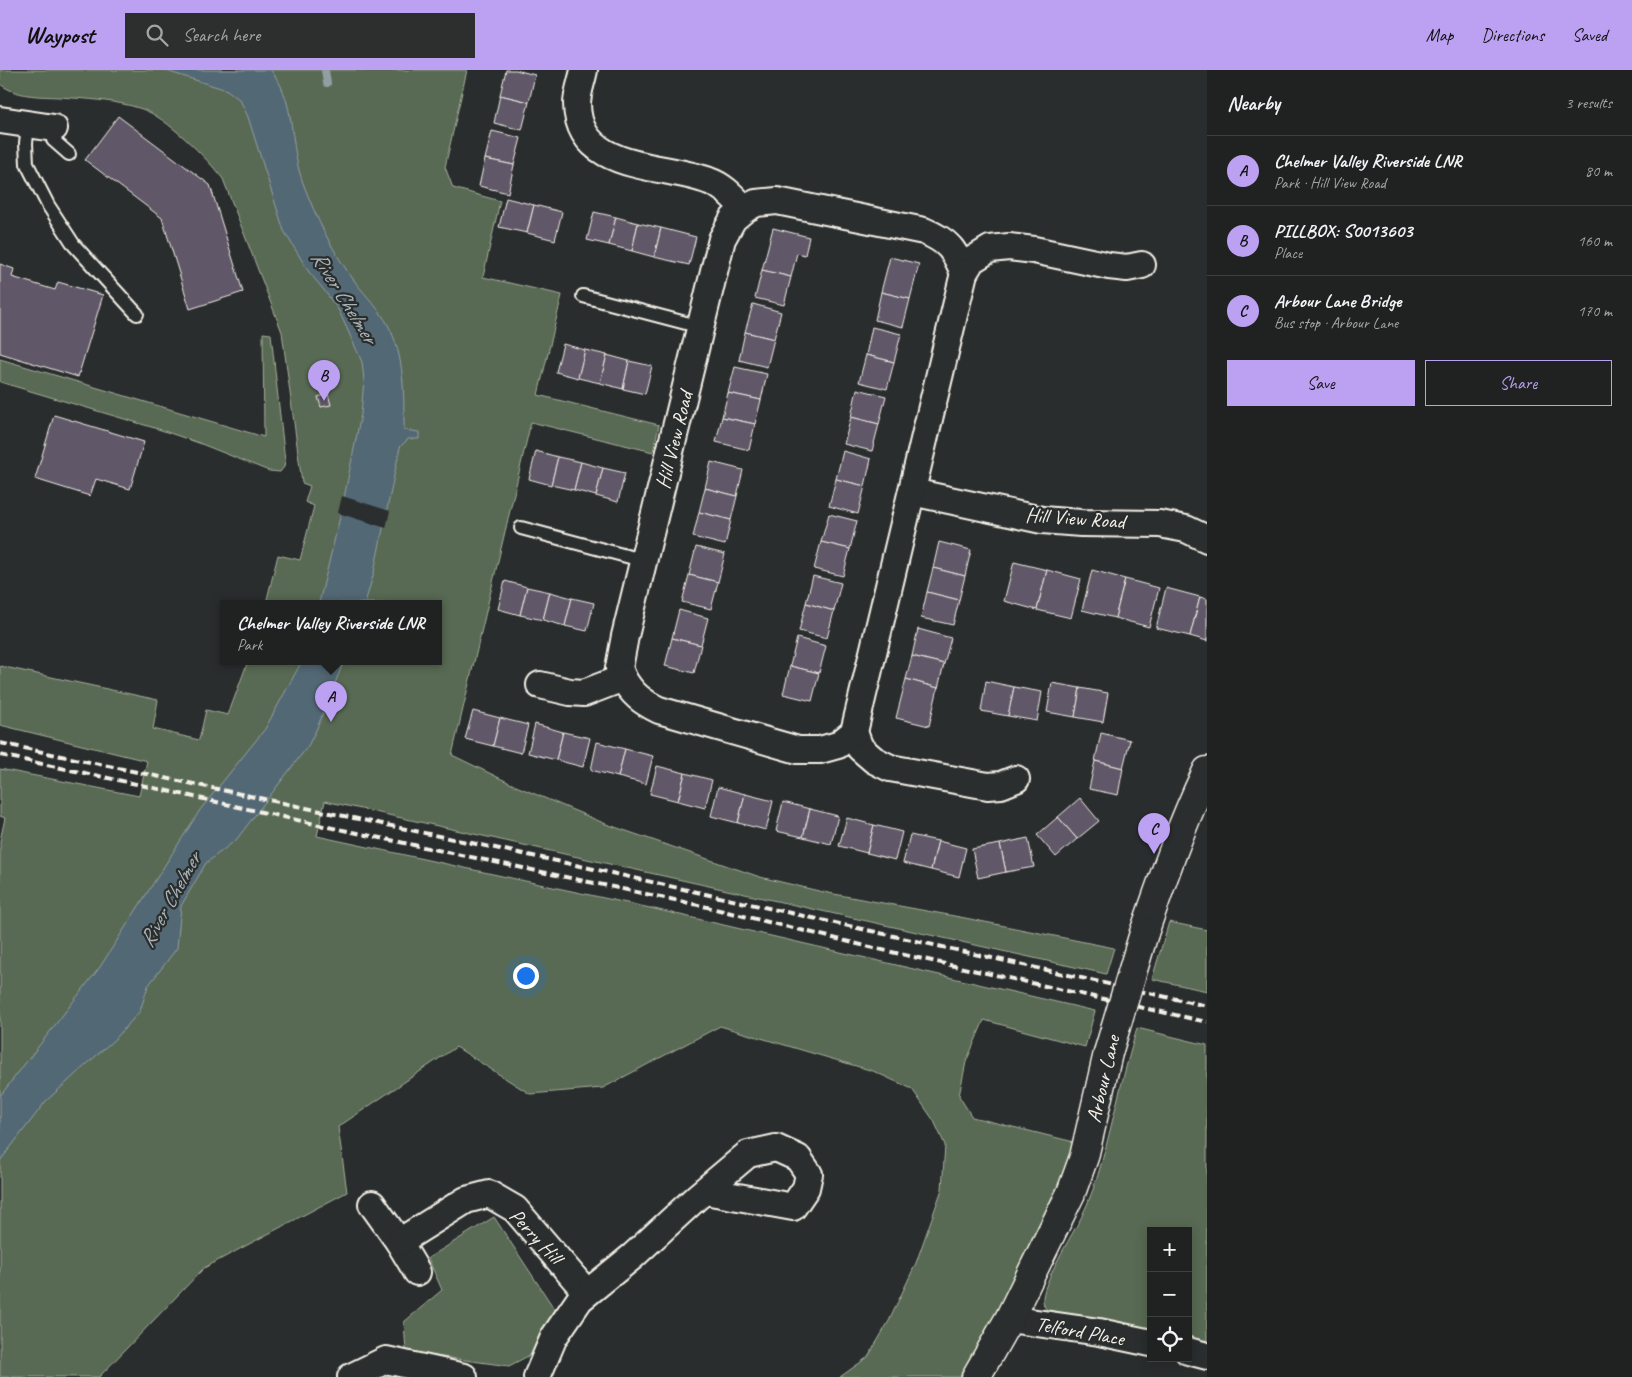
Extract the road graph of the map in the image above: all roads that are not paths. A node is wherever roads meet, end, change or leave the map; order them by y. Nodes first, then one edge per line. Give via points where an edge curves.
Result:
1 (584, 70) edge
2 (0, 120) edge
3 (41, 127) junction
4 (70, 154) dead end
5 (745, 209) junction
6 (1142, 265) dead end
7 (964, 273) junction
8 (583, 296) dead end
9 (137, 314) dead end
10 (701, 327) junction
11 (912, 492) junction
12 (520, 528) dead end
13 (1207, 539) edge
14 (645, 561) junction
15 (623, 678) junction
16 (540, 684) dead end
17 (854, 732) junction
18 (1207, 771) edge
19 (1016, 779) dead end
20 (705, 1190) dead end
21 (372, 1204) dead end
22 (400, 1242) junction
23 (416, 1272) dead end
24 (587, 1294) junction
25 (1009, 1319) junction
26 (1147, 1343) edge
27 (352, 1377) edge
28 (464, 1377) edge
29 (537, 1377) edge
30 (976, 1377) edge

1 - 5 street via 577,101 578,122 588,141 605,154 627,162 710,181 723,188
2 - 3 street
3 - 4 lane
3 - 9 lane via 26,143 28,164 48,205 74,245
5 - 7 street, Hill View Road via 756,202 777,201 924,231 939,237 955,252
5 - 10 street, Hill View Road via 733,219 722,239
6 - 7 street via 1127,268 1109,266 1009,246 990,249 972,260
7 - 11 street
8 - 10 lane
10 - 14 street, Hill View Road
11 - 13 street, Hill View Road via 1042,520 1160,524 1186,529
11 - 17 street
12 - 14 lane
14 - 15 street, Hill View Road via 620,659
15 - 16 street via 584,693
15 - 17 street via 629,690 642,702 659,710 798,750 838,746
17 - 19 street via 860,748 890,768 988,786
18 - 25 street, Arbour Lane, bridge via 1164,873 1144,933 1108,1053 1084,1157 1061,1214
20 - 24 street
21 - 22 street
22 - 23 street
22 - 24 street, Perry Hill via 466,1200 489,1194 514,1209
24 - 29 street via 580,1299 554,1337
25 - 26 street, Telford Place via 1099,1332
25 - 30 street, Arbour Lane
27 - 28 street via 386,1360

